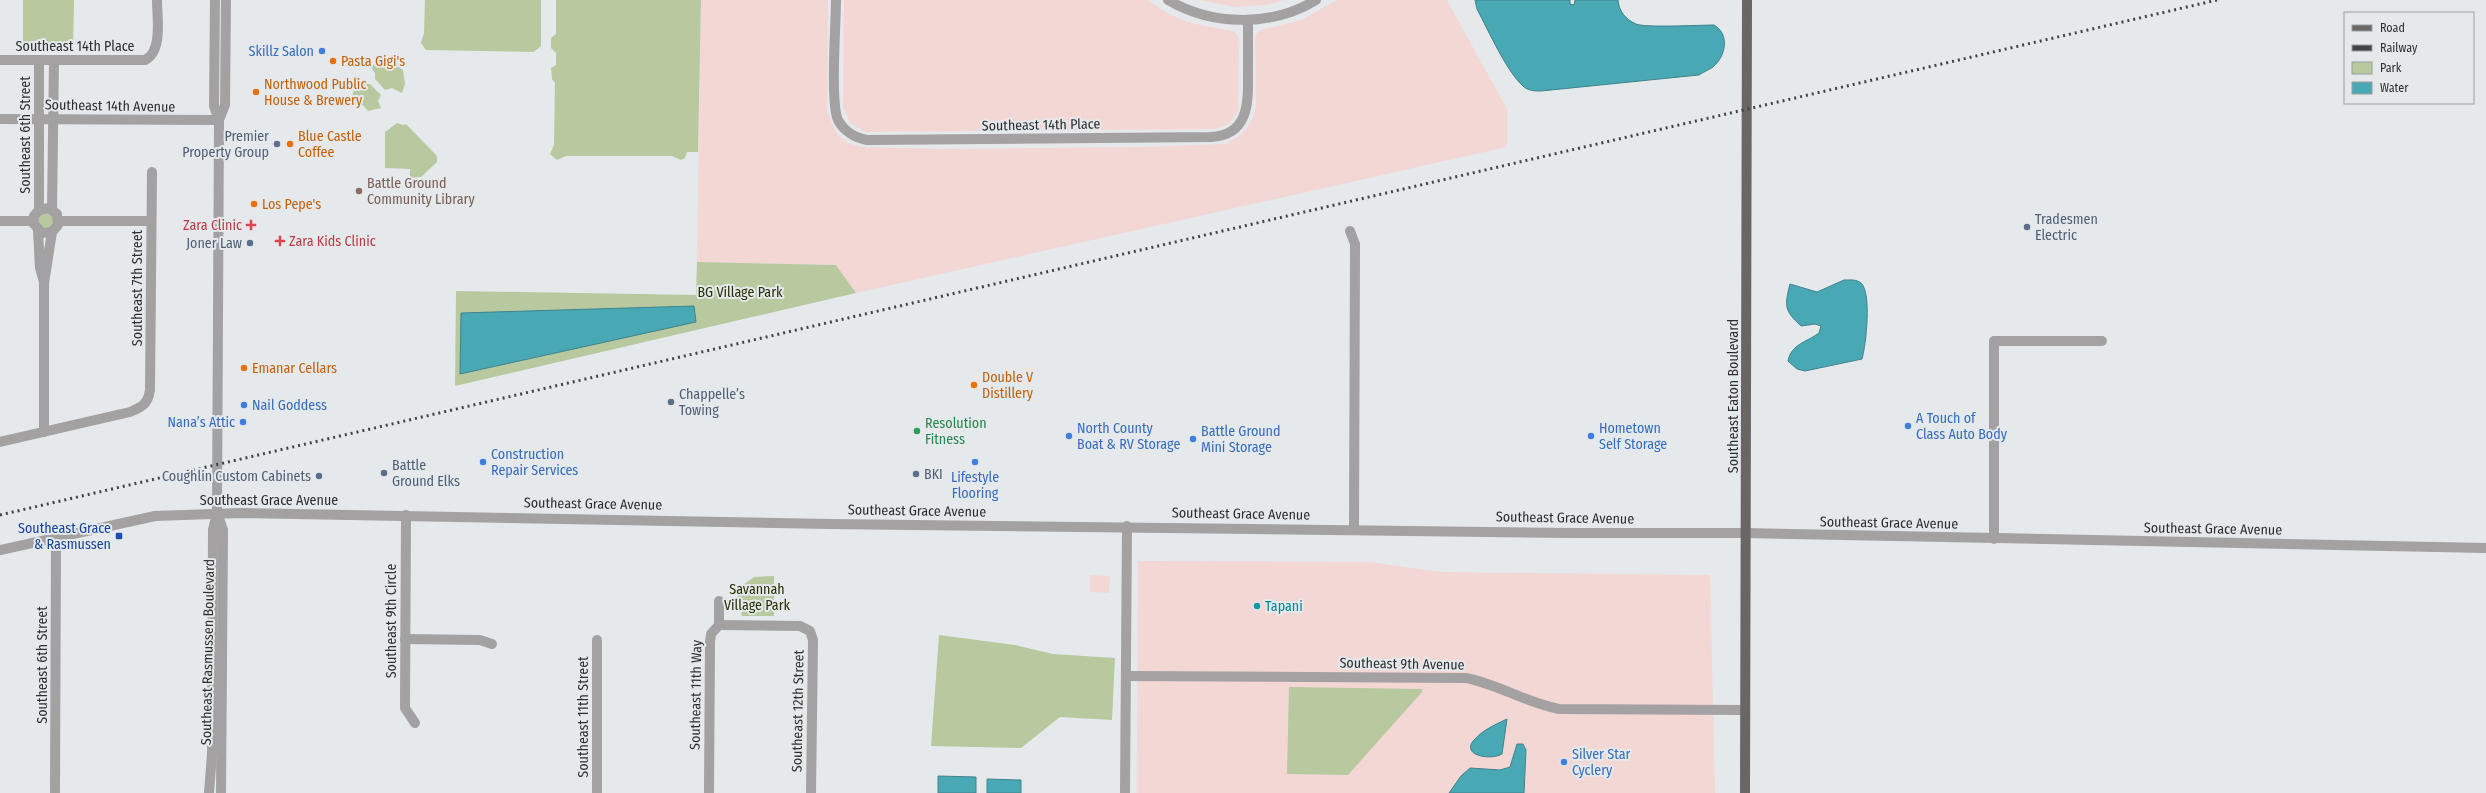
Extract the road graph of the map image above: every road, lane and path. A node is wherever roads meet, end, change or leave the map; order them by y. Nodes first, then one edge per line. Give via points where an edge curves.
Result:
1 (157, 0) edge
2 (216, 0) edge
3 (226, 0) edge
4 (836, 0) edge
5 (1168, 0) edge
6 (1316, 0) edge
7 (1747, 0) edge
8 (1248, 20) junction
9 (0, 60) edge
10 (39, 60) junction
11 (54, 60) junction
12 (0, 119) edge
13 (39, 119) junction
14 (54, 120) junction
15 (219, 120) junction
16 (152, 172) dead end
17 (39, 210) junction
18 (52, 210) junction
19 (0, 221) edge
20 (33, 221) junction
21 (58, 221) junction
22 (151, 221) junction
23 (38, 230) junction
24 (1350, 231) dead end
25 (52, 232) junction
26 (44, 283) junction
27 (2102, 340) dead end
28 (44, 432) junction
29 (0, 442) edge
30 (217, 513) junction
31 (406, 515) junction
32 (1127, 526) junction
33 (1354, 530) junction
34 (1746, 533) junction
35 (56, 538) junction
36 (1994, 539) junction
37 (2486, 548) edge
38 (0, 550) edge
39 (719, 601) dead end
40 (719, 625) junction
41 (405, 639) junction
42 (597, 640) dead end
43 (492, 644) dead end
44 (1126, 676) junction
45 (1745, 710) junction
46 (415, 723) dead end
47 (55, 793) edge
48 (209, 793) edge
49 (221, 793) edge
50 (597, 793) edge
51 (709, 793) edge
52 (811, 793) edge
53 (1125, 793) edge
54 (1745, 793) edge

1 - 11 street, Southeast 14th Place via 156,43 150,57 134,61
2 - 15 street, Southeast Rasmussen Boulevard via 214,106
3 - 15 street, Southeast Rasmussen Boulevard via 225,105
4 - 8 street, Southeast 14th Place via 835,110 839,122 847,132 871,141 1224,135 1244,118 1248,105
5 - 8 street via 1210,17
6 - 8 street via 1277,16
7 - 34 main road, Southeast Eaton Boulevard
9 - 10 street, Southeast 14th Place
10 - 11 street, Southeast 14th Place
10 - 13 street, Southeast 6th Street
11 - 14 street, Southeast 6th Street
12 - 13 street, Southeast 14th Avenue
13 - 14 street, Southeast 14th Avenue
13 - 17 street, Southeast 6th Street
14 - 15 street, Southeast 14th Avenue
14 - 18 street, Southeast 6th Street
15 - 30 street, Southeast Rasmussen Boulevard
16 - 22 street, Southeast 7th Street
17 - 18 street, Southeast 6th Street
17 - 20 street, Southeast 6th Street
18 - 21 street, Southeast 6th Street via 57,214
19 - 20 street
20 - 23 street
21 - 22 street
21 - 25 street
22 - 28 street, Southeast 7th Street via 150,390 146,404 130,412
23 - 25 street
23 - 26 street via 40,268
24 - 33 street via 1355,244
25 - 26 street
26 - 28 street
27 - 36 street via 1994,340
28 - 29 street
30 - 31 street, Southeast Grace Avenue
30 - 35 street, Southeast Grace Avenue via 155,516
30 - 48 street, Southeast Rasmussen Boulevard via 213,530 212,754
30 - 49 street, Southeast Rasmussen Boulevard via 223,530
31 - 32 street, Southeast Grace Avenue via 830,524
31 - 41 street, Southeast 9th Circle
32 - 33 street, Southeast Grace Avenue
32 - 44 street
33 - 34 street, Southeast Grace Avenue
34 - 36 street, Southeast Grace Avenue
34 - 45 main road, Southeast Eaton Boulevard
35 - 38 street, Southeast Grace Avenue
35 - 47 street, Southeast 6th Street
36 - 37 street, Southeast Grace Avenue
39 - 40 street, Southeast 11th Way
40 - 51 street, Southeast 11th Way via 711,634 710,642
40 - 52 street, Southeast 12th Street via 800,626 810,631 813,640
41 - 43 street via 480,640
41 - 46 street, Southeast 9th Circle via 405,708
42 - 50 street, Southeast 11th Street
44 - 45 street, Southeast 9th Avenue via 1466,678 1559,709
44 - 53 street
45 - 54 main road, Southeast Eaton Boulevard

